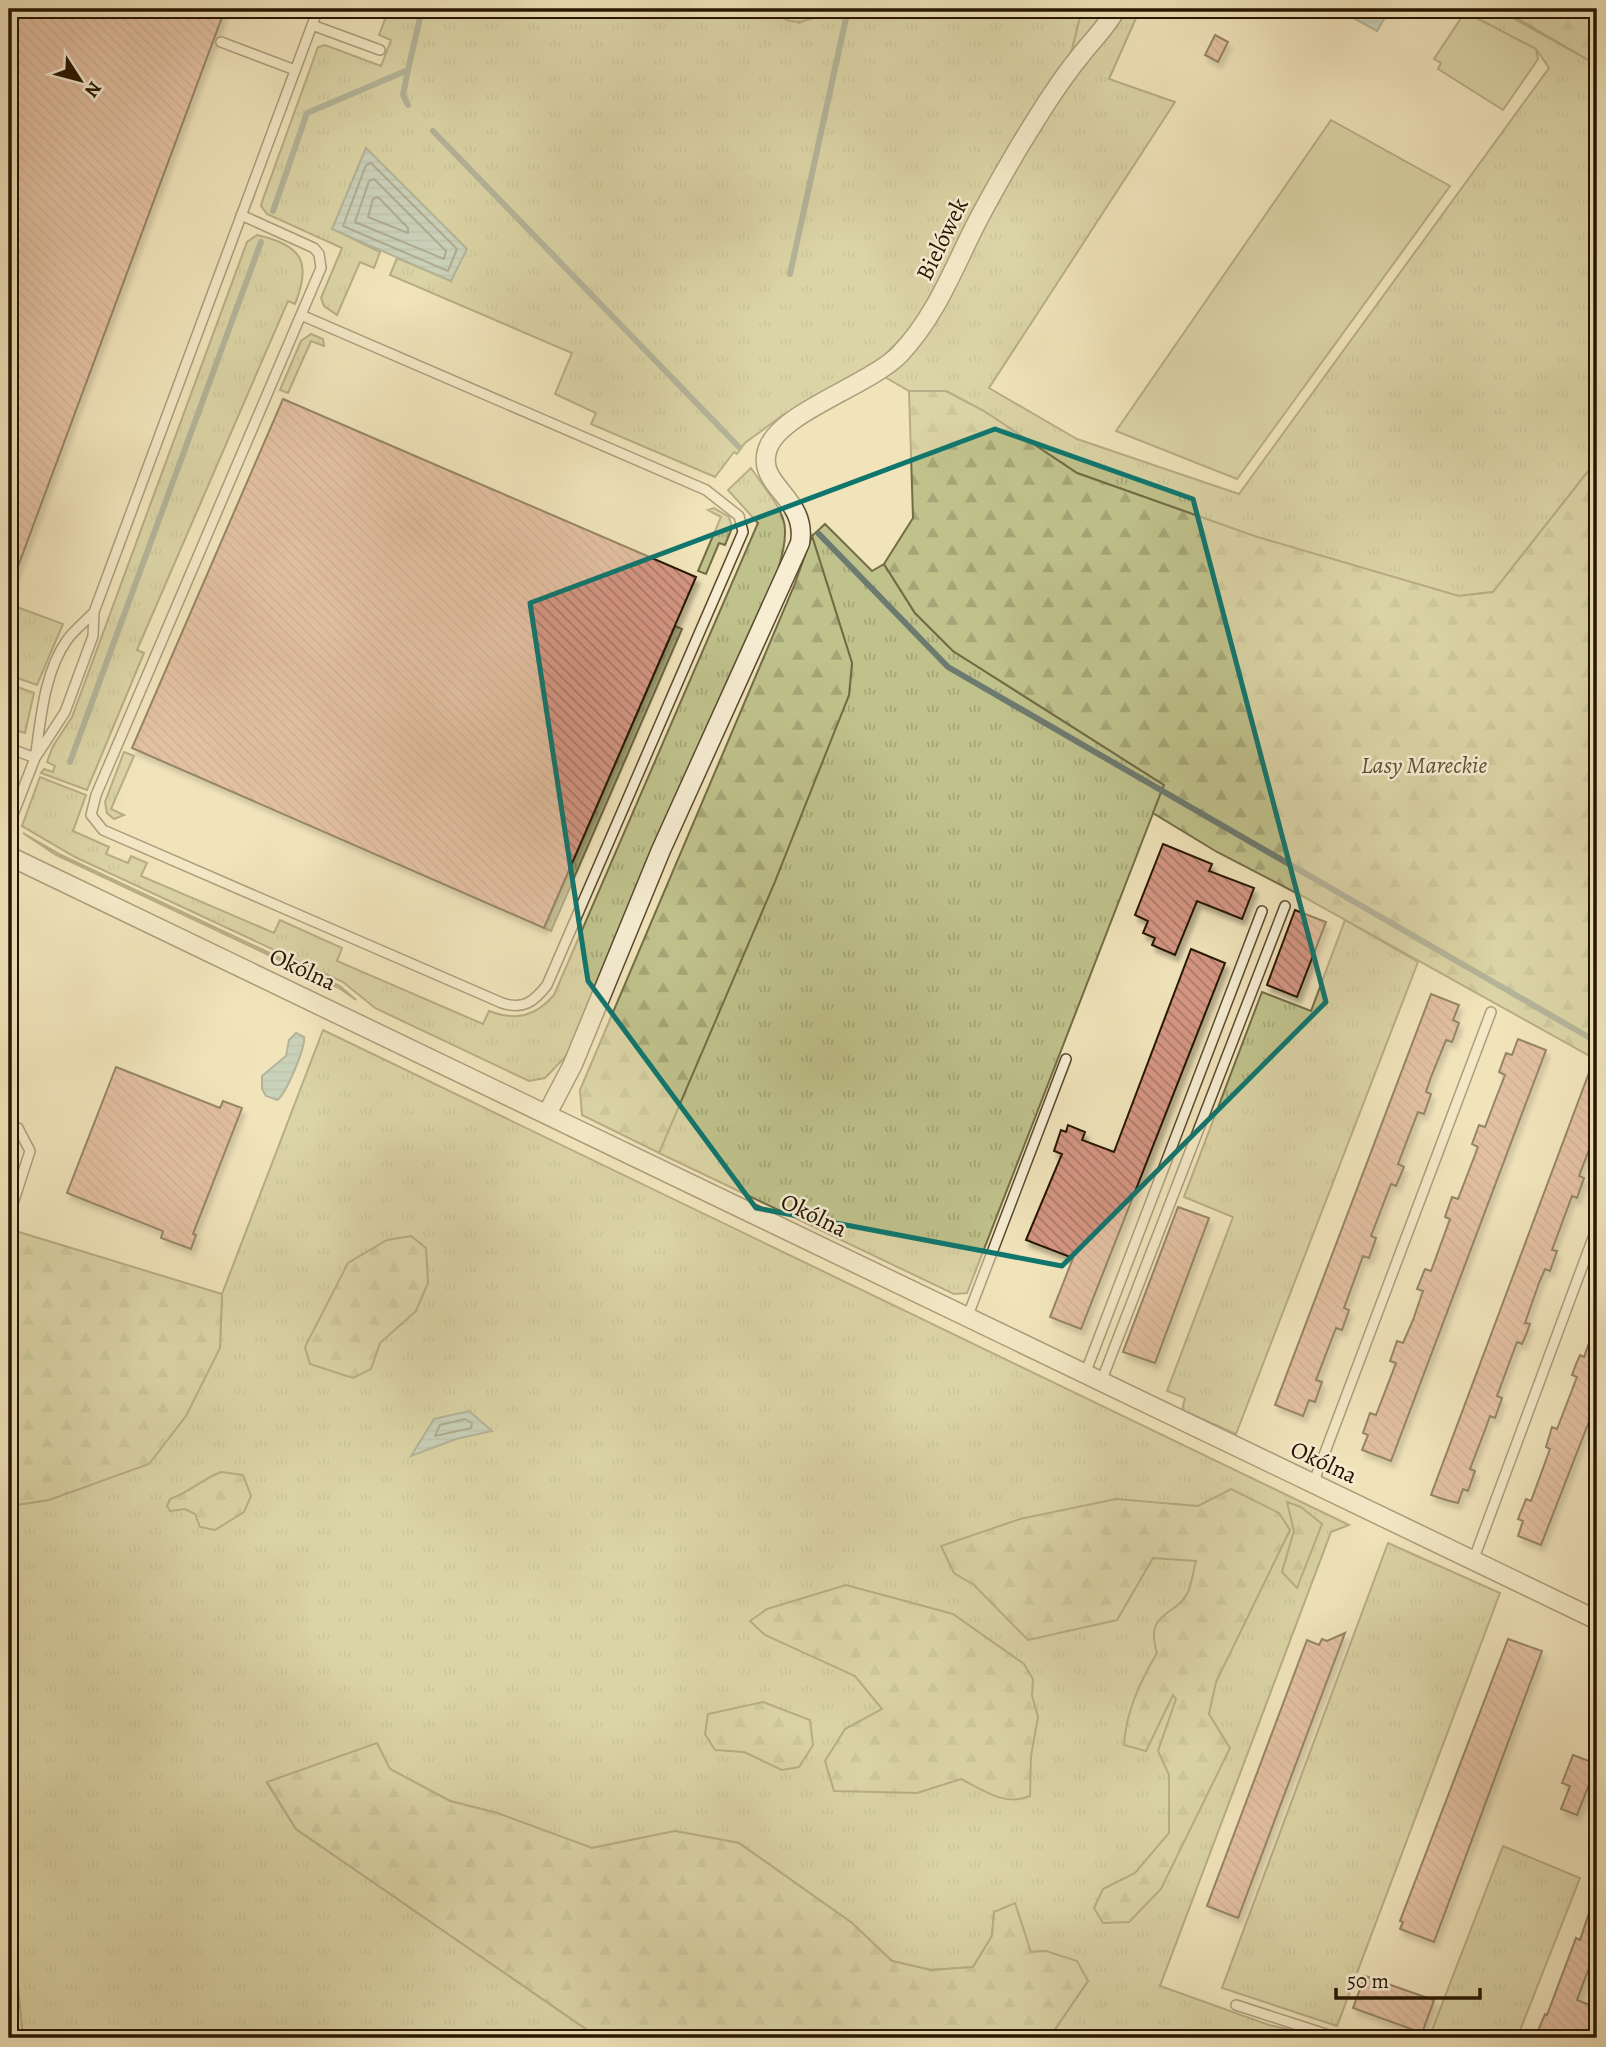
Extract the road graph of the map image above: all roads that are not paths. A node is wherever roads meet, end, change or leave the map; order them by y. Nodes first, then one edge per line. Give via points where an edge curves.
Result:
1 (318, 9) edge
2 (1116, 9) edge
3 (312, 25) junction
4 (221, 42) dead end
5 (380, 50) dead end
6 (295, 70) junction
7 (241, 215) junction
8 (302, 315) junction
9 (94, 612) junction
10 (9, 748) edge
11 (35, 758) junction
12 (9, 825) edge
13 (9, 856) edge
14 (1285, 906) dead end
15 (1262, 912) dead end
16 (1491, 1012) dead end
17 (1066, 1059) dead end
18 (547, 1114) junction
19 (9, 1125) edge
20 (9, 1216) edge
21 (1597, 1227) edge
22 (967, 1318) junction
23 (1093, 1378) junction
24 (1312, 1484) junction
25 (1473, 1560) junction
26 (1597, 1620) edge
27 (1236, 2005) dead end
28 (1338, 2038) edge

1 - 3 lane
2 - 18 street, Bielówek via 1043,107 983,211 945,291 912,340 884,368 782,427 768,446 768,472 800,516 800,543 661,849 573,1064
3 - 5 lane
3 - 6 lane
4 - 6 lane
6 - 7 lane
7 - 8 lane via 319,254 321,268
7 - 9 lane
8 - 8 lane via 91,815 103,830 477,992 514,1007 527,1005 547,985 743,532 739,516 706,490
9 - 11 lane via 93,636 65,712
9 - 11 lane via 66,641 54,668 44,698
10 - 11 lane
11 - 12 lane
13 - 18 street, Okólna
14 - 23 lane
15 - 23 lane
16 - 24 lane
17 - 22 lane
18 - 22 street, Okólna
19 - 20 lane via 18,1128 30,1151
21 - 25 lane
22 - 23 street, Okólna
23 - 24 street, Okólna
24 - 25 street, Okólna
25 - 26 street, Okólna
27 - 28 lane

